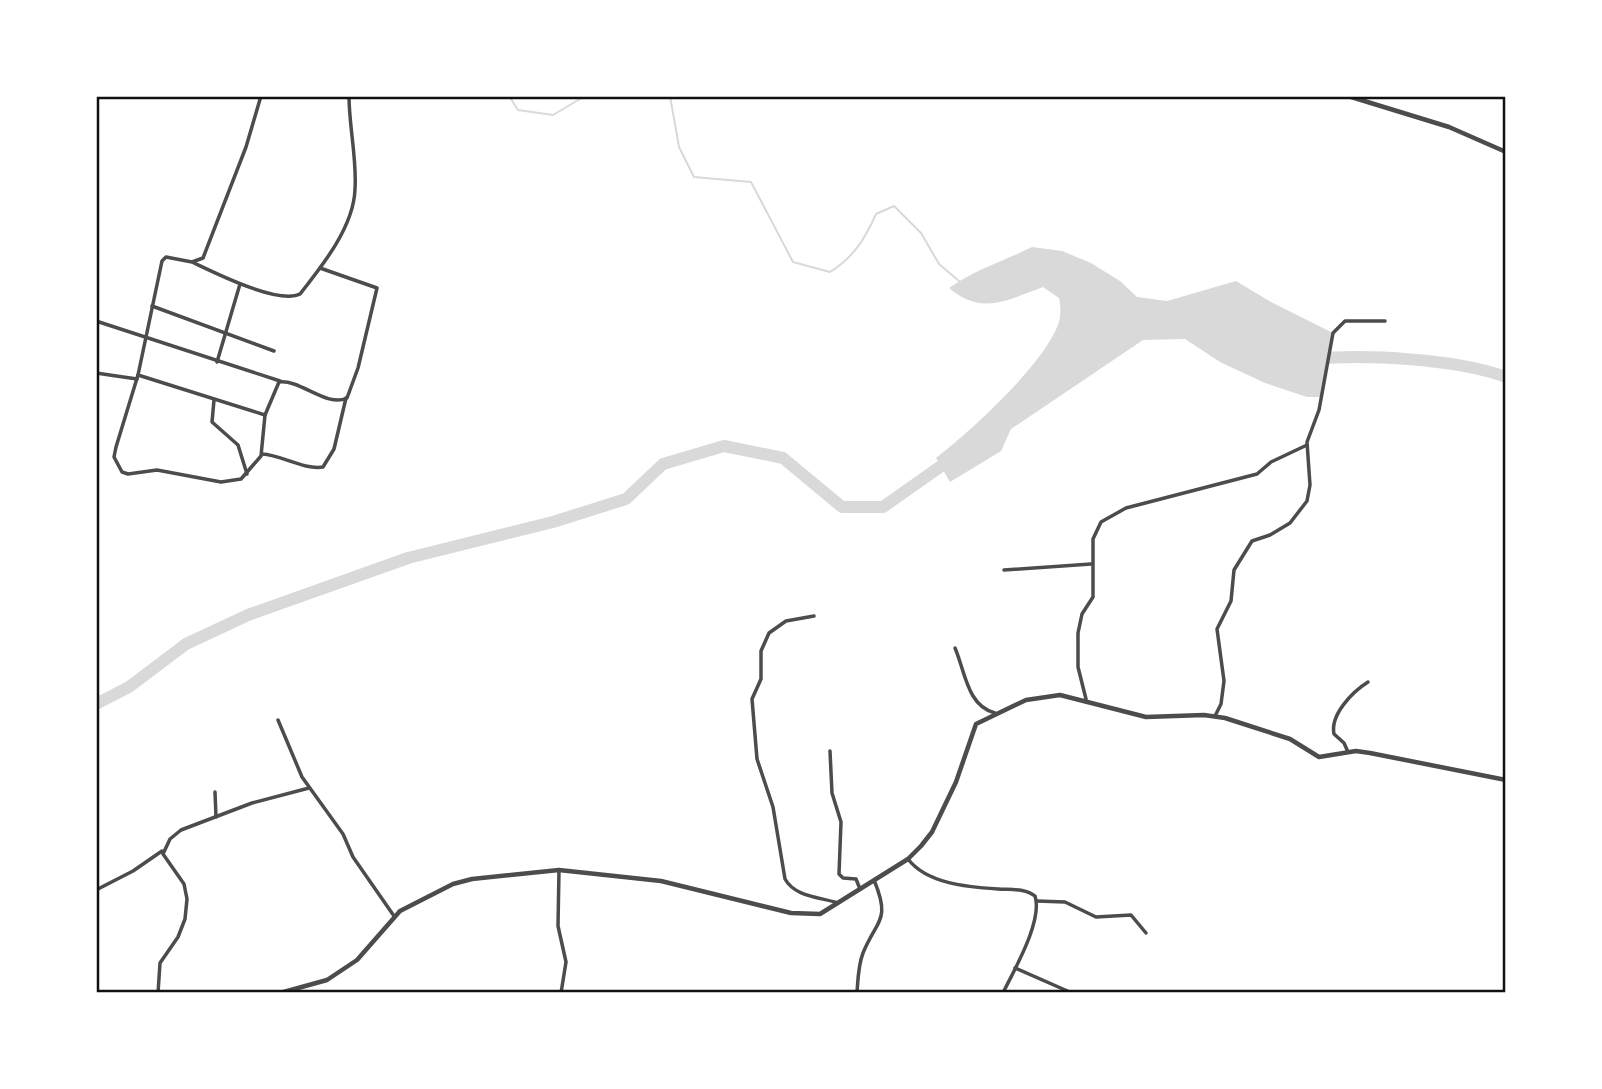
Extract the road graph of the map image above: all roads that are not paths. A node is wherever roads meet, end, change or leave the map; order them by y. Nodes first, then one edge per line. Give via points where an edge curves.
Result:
1 (261, 96) edge
2 (349, 96) edge
3 (1348, 96) edge
4 (1506, 152) edge
5 (192, 262) junction
6 (320, 268) junction
7 (240, 284) junction
8 (152, 306) junction
9 (96, 321) edge
10 (1385, 321) dead end
11 (225, 331) junction
12 (146, 338) junction
13 (274, 351) dead end
14 (218, 362) junction
15 (96, 373) edge
16 (137, 377) junction
17 (281, 381) junction
18 (346, 398) junction
19 (214, 400) junction
20 (265, 415) junction
21 (1307, 445) junction
22 (262, 454) junction
23 (247, 474) junction
24 (1091, 564) junction
25 (1004, 570) dead end
26 (814, 616) dead end
27 (955, 648) dead end
28 (1368, 682) dead end
29 (1086, 699) junction
30 (995, 713) junction
31 (1215, 716) junction
32 (278, 720) dead end
33 (830, 751) dead end
34 (1348, 752) junction
35 (1506, 780) edge
36 (309, 788) junction
37 (215, 792) dead end
38 (216, 817) junction
39 (162, 851) junction
40 (908, 859) junction
41 (559, 870) junction
42 (874, 880) junction
43 (860, 889) junction
44 (96, 890) edge
45 (1037, 901) junction
46 (838, 903) junction
47 (394, 916) junction
48 (1146, 933) dead end
49 (1015, 968) junction
50 (158, 993) edge
51 (280, 993) edge
52 (561, 993) edge
53 (857, 993) edge
54 (1003, 993) edge
55 (1072, 993) edge

1 - 5 street via 206,252
2 - 6 street via 353,205
3 - 4 street via 1449,127
5 - 7 street
5 - 8 street via 164,258
6 - 7 street via 294,296
6 - 18 street via 377,288
7 - 11 street
8 - 11 street
8 - 12 street
9 - 12 street
10 - 21 street via 1345,321 1332,332 1318,418
11 - 13 street
11 - 14 street
12 - 14 street
12 - 16 street
14 - 17 street
15 - 16 street
16 - 19 street
16 - 23 street via 114,457 122,471 157,470 229,483
17 - 18 street via 335,400
17 - 20 street
18 - 22 street via 334,449 323,467
19 - 20 street
19 - 23 street via 212,422 238,445
20 - 22 street
21 - 24 street via 1255,475 1117,512 1096,530
21 - 31 street via 1307,501 1290,523 1252,541 1234,570 1231,601 1217,629 1224,681
22 - 23 street
24 - 25 street
24 - 29 street via 1093,597 1079,623 1077,653
26 - 46 street via 776,625 763,642 761,679 752,699 754,735 788,884 805,895
27 - 30 street via 973,698
28 - 34 street via 1334,720 1334,734
29 - 30 street via 1038,696
29 - 31 street via 1146,717
30 - 40 street via 972,729 956,782 932,832
31 - 34 street via 1278,734 1319,757
32 - 36 street
33 - 43 street via 832,793 841,831 839,874 856,879
34 - 35 street
36 - 38 street
36 - 47 street
37 - 38 street
38 - 39 street via 181,830
39 - 44 street
39 - 50 street via 184,884 187,899 178,937 161,959
40 - 42 street
40 - 45 street via 925,875 1026,891
41 - 46 street via 661,881 803,915 820,914
41 - 47 street via 463,880
41 - 52 street via 558,926 566,962
42 - 43 street
42 - 53 street via 881,920 862,958
43 - 46 street
45 - 48 street via 1057,900 1096,917 1131,915
45 - 49 street
47 - 51 street via 347,967 318,983
49 - 54 street
49 - 55 street

